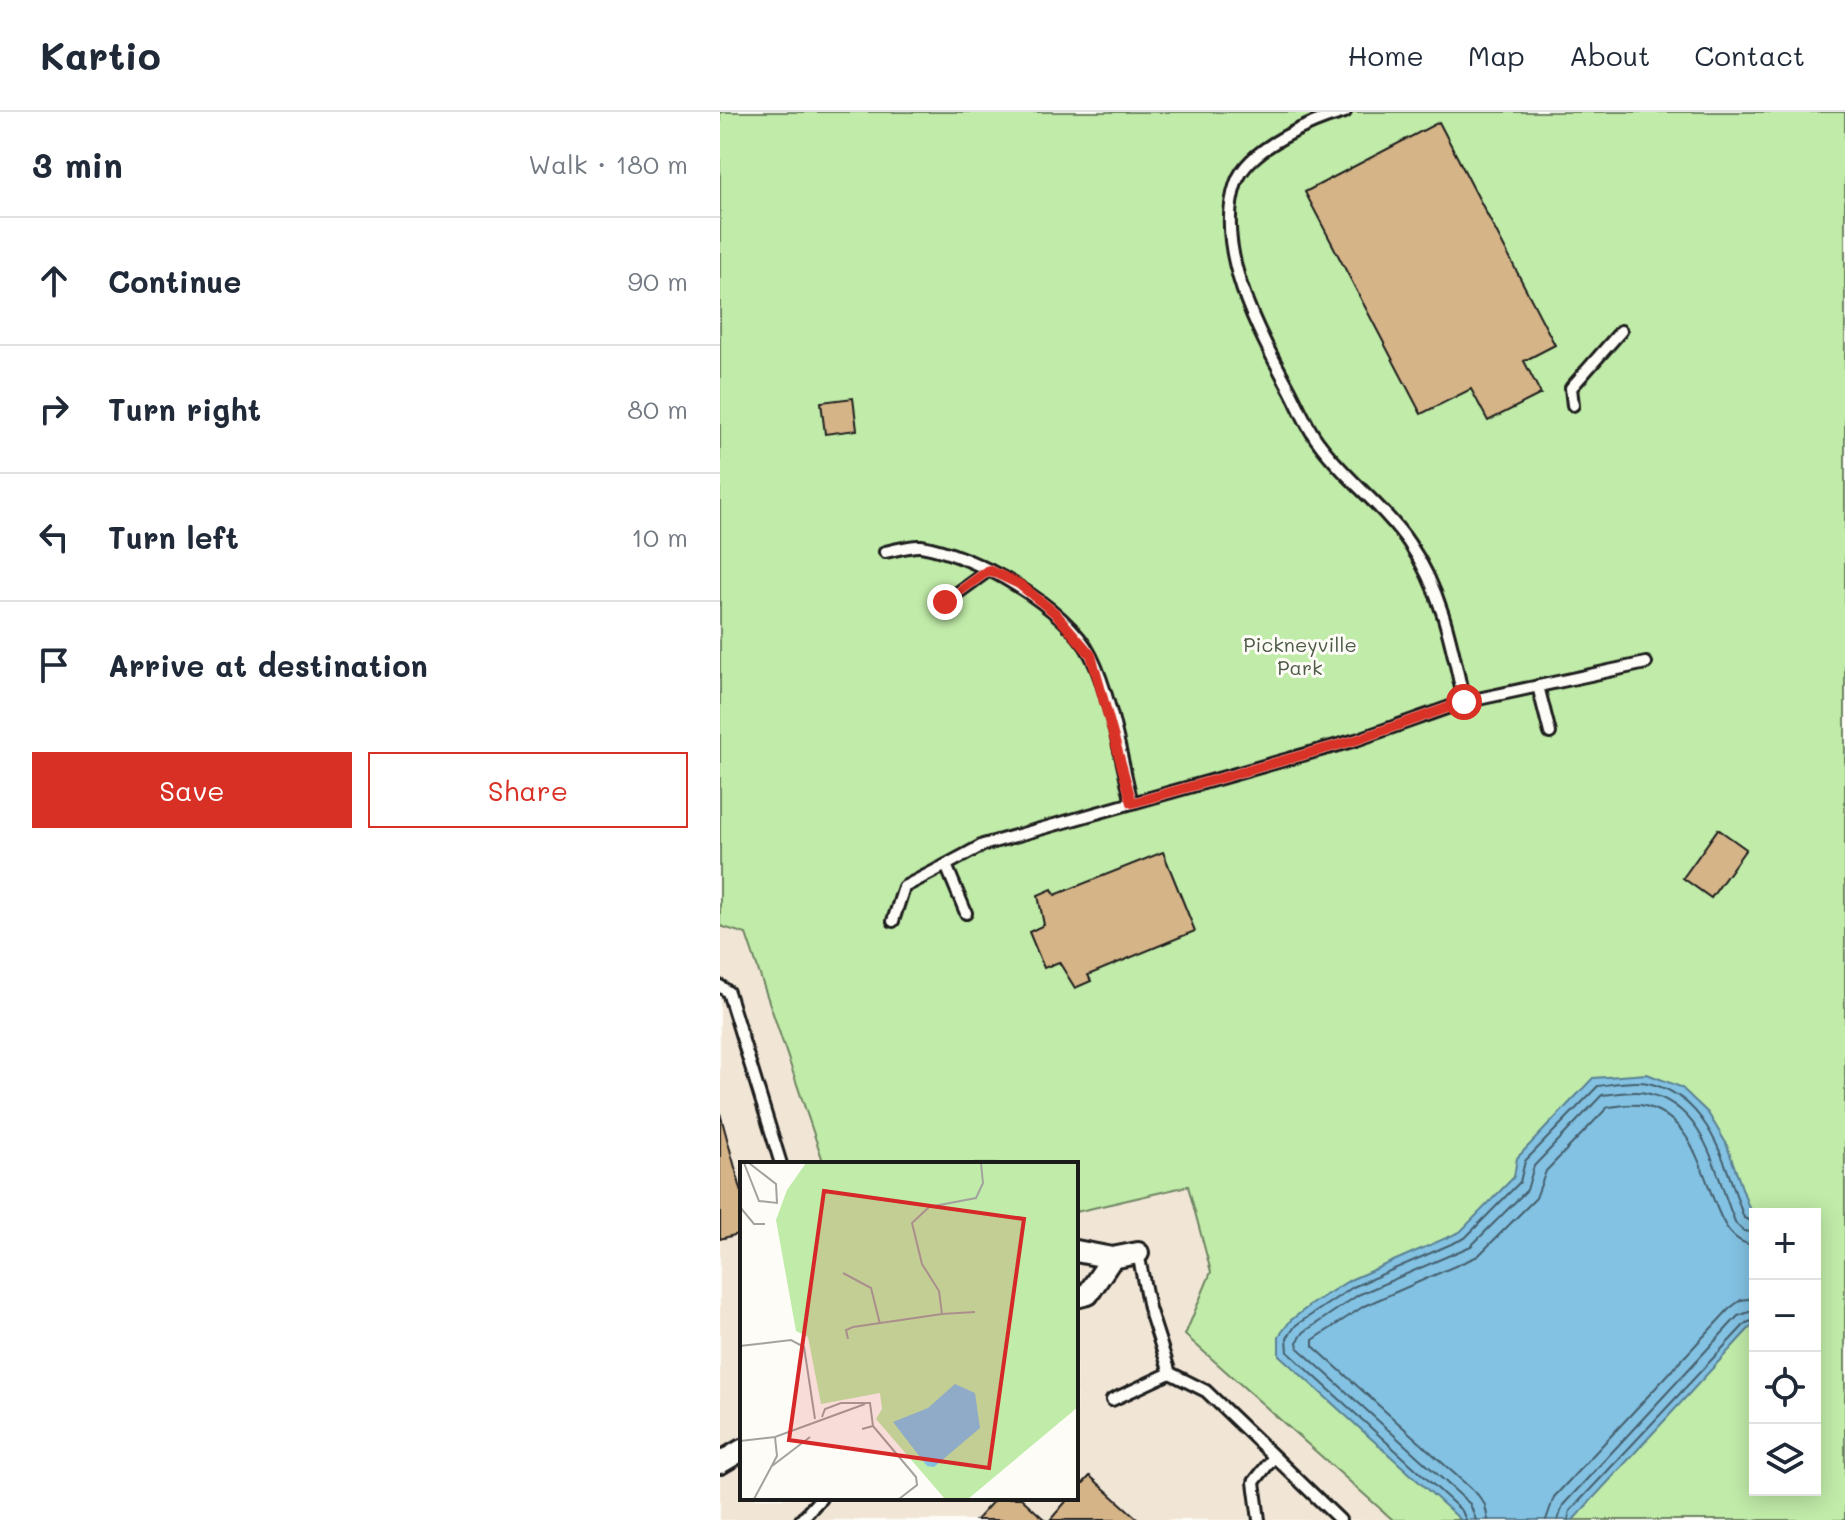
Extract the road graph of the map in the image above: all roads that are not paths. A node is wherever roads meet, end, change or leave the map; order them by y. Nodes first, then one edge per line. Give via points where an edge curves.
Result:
1 (1345, 112) edge
2 (1621, 331) dead end
3 (1573, 405) dead end
4 (885, 552) dead end
5 (989, 570) junction
6 (945, 602) dead end
7 (1646, 663) dead end
8 (1538, 686) junction
9 (1464, 702) junction
10 (1550, 733) dead end
11 (1132, 803) junction
12 (946, 865) junction
13 (966, 913) dead end
14 (893, 921) dead end
15 (720, 986) edge
16 (780, 1162) edge
17 (1078, 1251) edge
18 (1138, 1253) joint
19 (1112, 1258) junction
20 (1078, 1296) edge
21 (1170, 1373) junction
22 (1112, 1400) dead end
23 (740, 1451) edge
24 (1273, 1458) junction
25 (720, 1463) edge
26 (819, 1500) edge
27 (801, 1520) edge
28 (1259, 1520) edge
29 (1340, 1520) edge

1 - 9 lane via 1311,121 1265,149 1236,181 1230,221 1237,273 1257,329 1318,442 1407,541 1430,577 1447,622
2 - 3 lane via 1571,388
4 - 5 lane via 918,545 956,554
5 - 6 lane
5 - 11 lane via 1019,584 1055,613 1091,655
7 - 8 lane
8 - 9 lane
8 - 10 lane
9 - 11 lane via 1356,740
11 - 12 lane via 983,845
12 - 13 lane
12 - 14 lane via 904,887
15 - 16 lane via 728,992
17 - 19 street
18 - 19 street
18 - 21 lane
19 - 20 street via 1088,1294
21 - 22 lane
21 - 24 lane via 1206,1391
23 - 25 street
24 - 28 lane via 1254,1482
24 - 29 lane
26 - 27 lane

